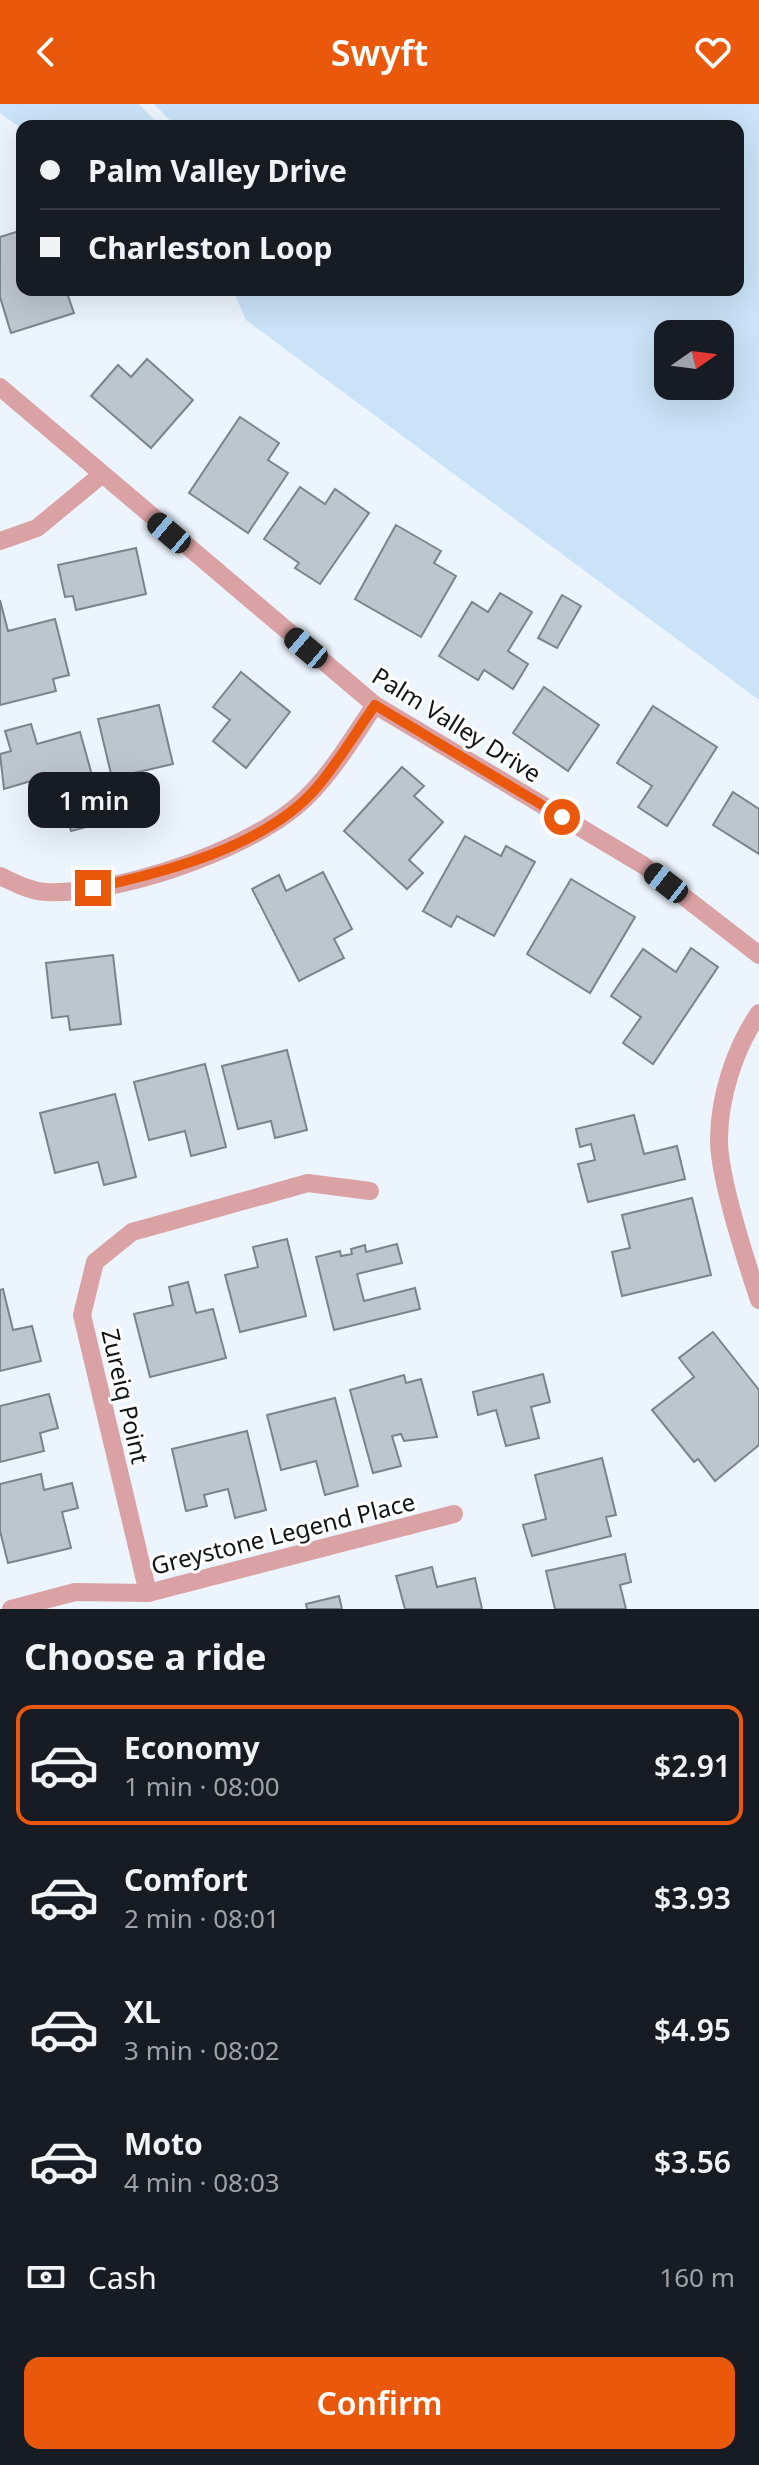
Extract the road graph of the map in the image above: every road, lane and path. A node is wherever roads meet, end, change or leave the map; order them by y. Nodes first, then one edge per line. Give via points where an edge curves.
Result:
1 (0, 387) edge
2 (100, 476) junction
3 (0, 541) edge
4 (375, 705) junction
5 (0, 876) edge
6 (759, 955) edge
7 (759, 1013) edge
8 (370, 1191) dead end
9 (759, 1300) edge
10 (454, 1514) dead end
11 (122, 1593) junction
12 (148, 1593) junction
13 (37, 1606) edge
14 (11, 1609) edge
15 (101, 1609) edge

1 - 2 street, Palm Valley Drive
2 - 3 street via 37,528
2 - 4 street, Palm Valley Drive
4 - 5 street via 318,787 295,808 236,843 168,869 93,888 43,892
4 - 6 street, Palm Valley Drive via 643,865
7 - 9 street via 722,1100 719,1142
8 - 12 street, Zureiq Point via 308,1183 132,1232 95,1262 82,1315
10 - 12 street, Greystone Legend Place
11 - 12 street, Greystone Legend Place
11 - 13 street, Greystone Legend Place via 75,1592
11 - 15 street, Greystone Legend Place
13 - 14 street, Greystone Legend Place

